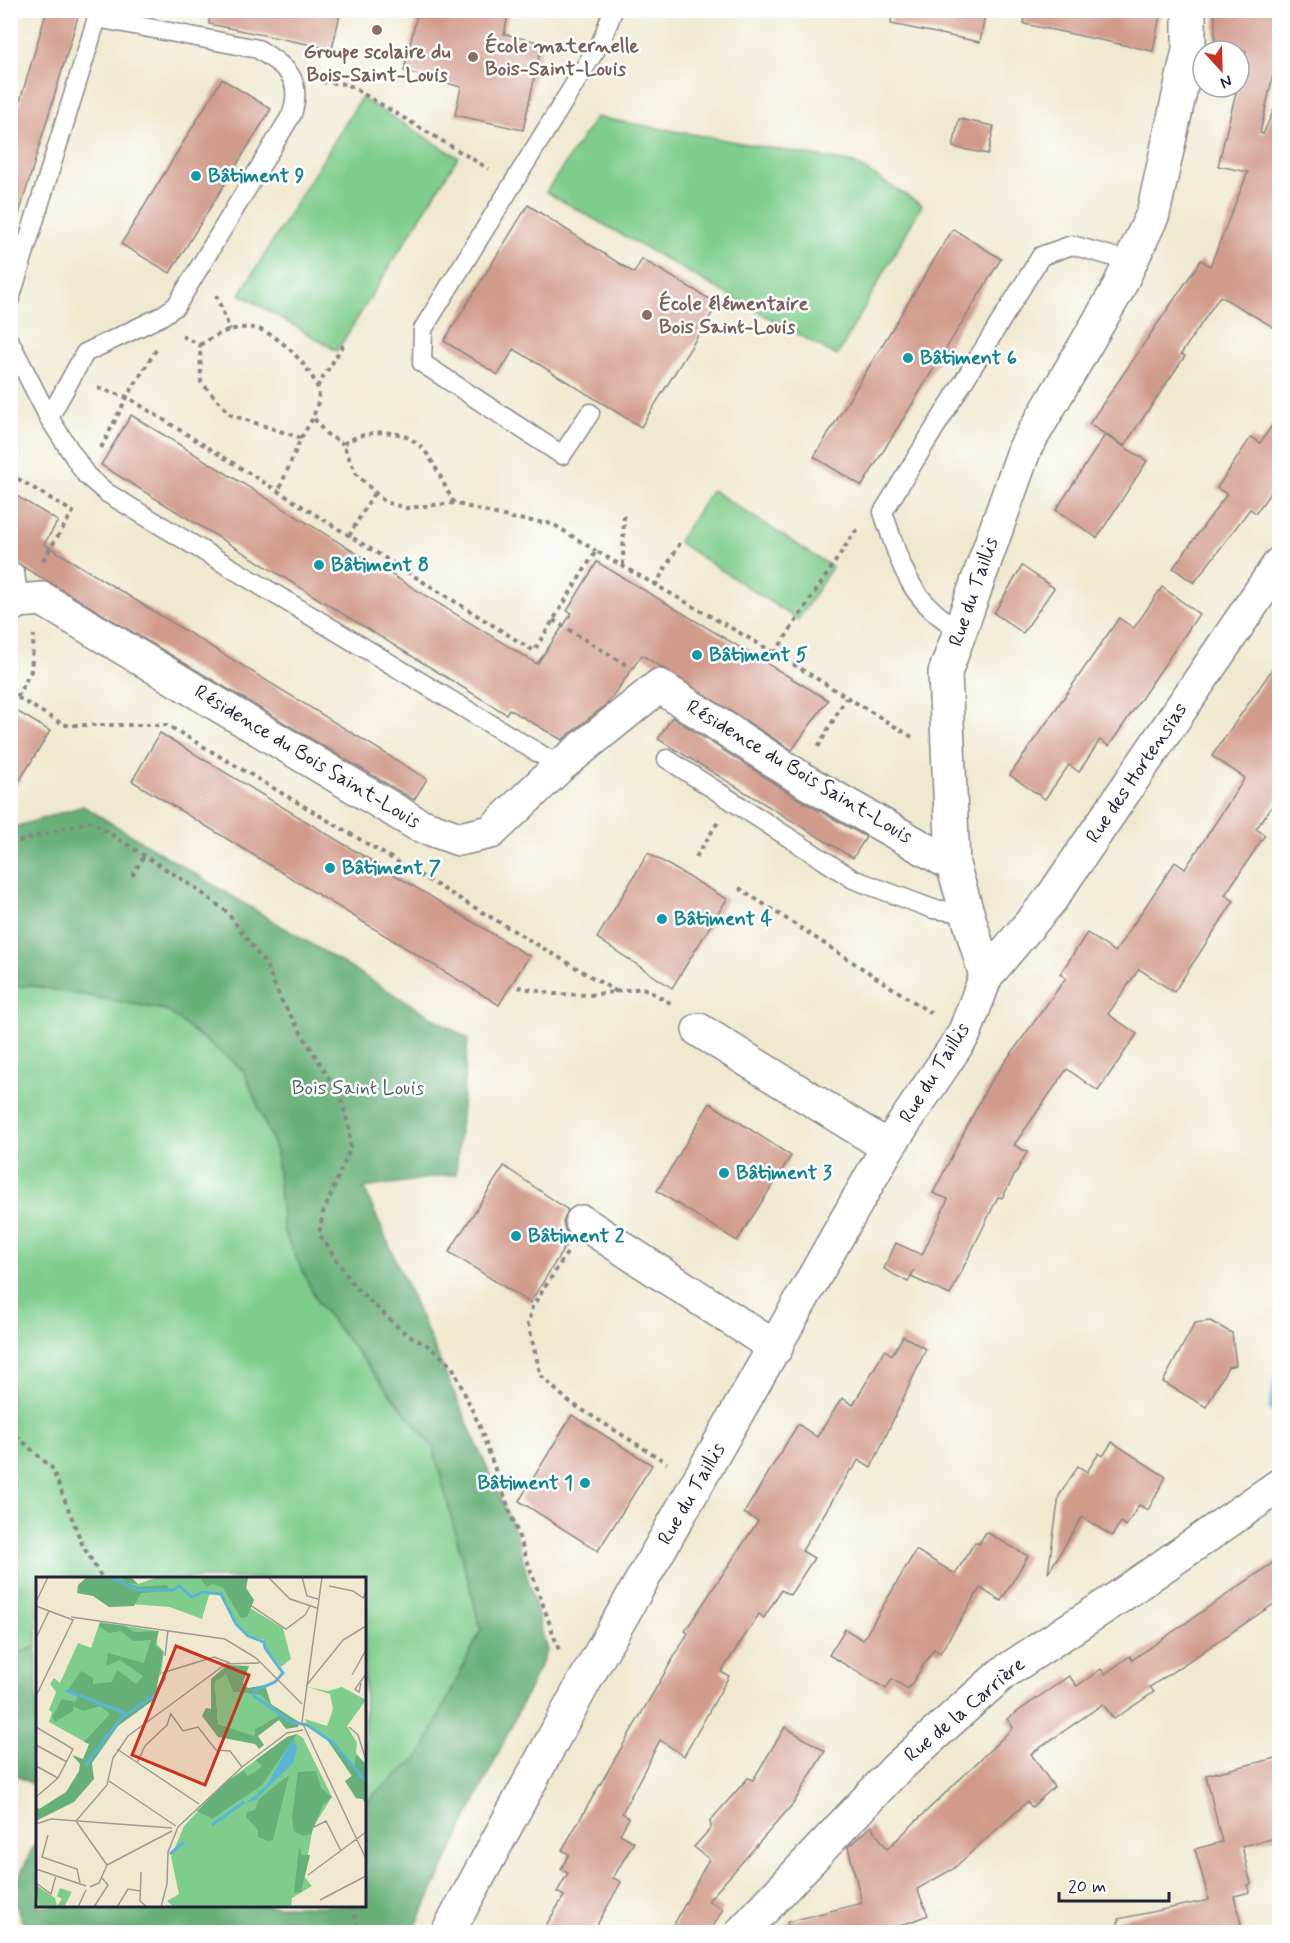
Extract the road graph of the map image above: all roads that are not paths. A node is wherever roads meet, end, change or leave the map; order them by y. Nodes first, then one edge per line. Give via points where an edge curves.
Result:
1 (613, 10) edge
2 (1189, 10) edge
3 (1129, 265) junction
4 (10, 299) edge
5 (10, 342) edge
6 (590, 413) dead end
7 (49, 418) junction
8 (1280, 563) edge
9 (13, 592) edge
10 (960, 630) junction
11 (667, 759) dead end
12 (560, 766) junction
13 (953, 865) junction
14 (966, 913) junction
15 (986, 976) junction
16 (690, 1020) road end
17 (888, 1147) junction
18 (584, 1224) road end
19 (776, 1348) junction
20 (1280, 1485) edge
21 (448, 1932) edge
22 (742, 1932) edge

1 - 6 lane via 603,38 423,328 422,363 562,455
2 - 3 street, Rue du Taillis via 1189,50 1153,214
3 - 10 street, Rue du Taillis via 1025,448
3 - 10 lane via 1072,245 1041,256 883,512 907,580 940,618
4 - 7 lane via 97,18 258,49 280,63 295,80 297,97 292,114 176,306 85,353
5 - 7 lane
7 - 12 lane via 86,475 107,493
8 - 15 street, Rue des Hortensias via 1051,899
9 - 12 street, Résidence du Bois Saint-Louis via 42,599 417,824 459,839 491,832
10 - 13 street, Rue du Taillis via 945,672
11 - 14 lane via 853,879 933,909
12 - 13 street, Résidence du Bois Saint-Louis via 659,686 801,778
13 - 14 street, Rue du Taillis
14 - 15 street, Rue du Taillis
15 - 17 street, Rue du Taillis via 964,1034
16 - 17 street
17 - 19 street, Rue du Taillis
18 - 19 street
19 - 21 street, Rue du Taillis
20 - 22 street, Rue de la Carrière via 1003,1673 896,1769

